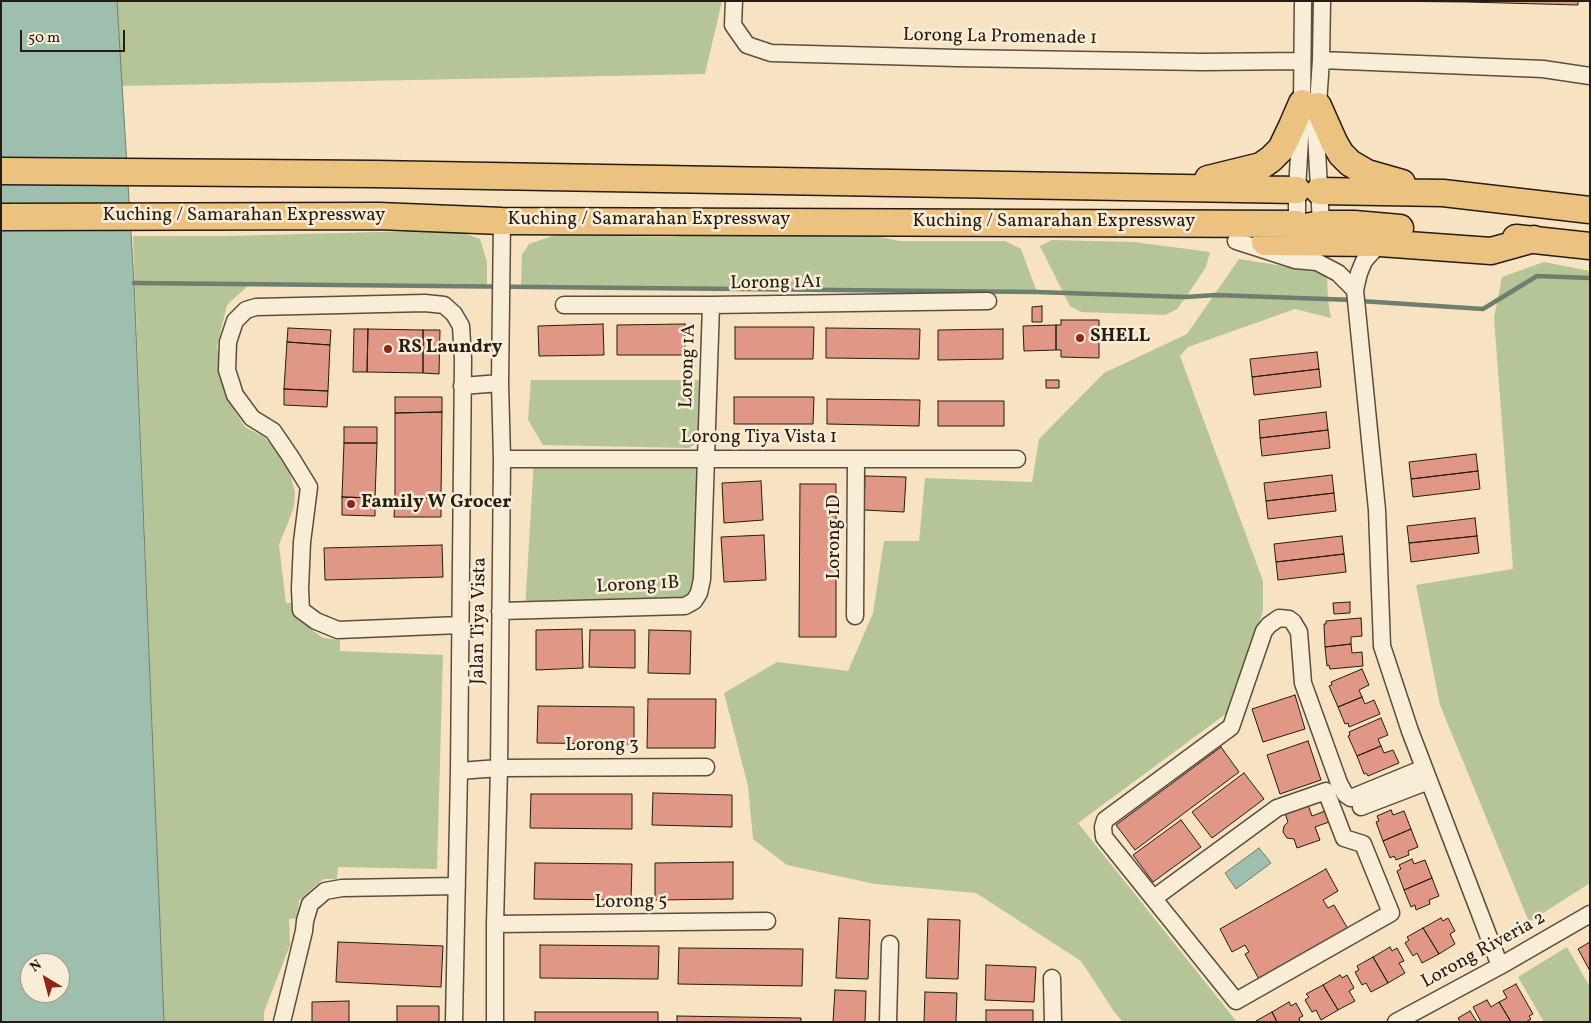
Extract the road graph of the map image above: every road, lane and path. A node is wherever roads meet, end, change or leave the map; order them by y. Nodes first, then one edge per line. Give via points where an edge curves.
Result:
1 (734, 1) edge
2 (1302, 1) edge
3 (1322, 1) edge
4 (1321, 60) junction
5 (1301, 61) junction
6 (1590, 76) edge
7 (1310, 104) junction
8 (1, 170) edge
9 (1171, 188) junction
10 (1308, 190) junction
11 (1443, 193) junction
12 (1590, 210) edge
13 (1, 217) edge
14 (502, 221) junction
15 (868, 222) junction
16 (1309, 224) junction
17 (1534, 240) junction
18 (1236, 241) junction
19 (1380, 243) junction
20 (1590, 246) edge
21 (1355, 290) junction
22 (988, 301) dead end
23 (564, 305) dead end
24 (711, 305) junction
25 (500, 383) junction
26 (462, 386) junction
27 (502, 459) junction
28 (707, 459) junction
29 (856, 459) junction
30 (1017, 459) dead end
31 (500, 611) junction
32 (856, 616) dead end
33 (460, 625) junction
34 (706, 767) dead end
35 (498, 768) junction
36 (459, 771) junction
37 (1427, 774) junction
38 (1362, 807) dead end
39 (458, 886) junction
40 (1154, 898) junction
41 (1590, 914) edge
42 (767, 921) dead end
43 (495, 924) junction
44 (890, 944) dead end
45 (1500, 966) junction
46 (1052, 978) dead end
47 (282, 1022) edge
48 (454, 1022) edge
49 (495, 1022) edge
50 (888, 1022) edge
51 (1053, 1022) edge
52 (1396, 1022) edge

1 - 5 street, Lorong La Promenade 1 via 733,26 747,45 771,53 1175,62
2 - 5 street
3 - 4 street
4 - 6 street via 1543,69
4 - 7 street
5 - 7 street
7 - 9 highway via 1281,149 1261,166
7 - 10 street
7 - 10 street via 1316,141
7 - 11 highway via 1350,163 1385,179
8 - 9 highway, Kuching / Samarahan Expressway
9 - 10 highway, Kuching / Samarahan Expressway
10 - 11 highway, Kuching / Samarahan Expressway
10 - 16 street
10 - 16 street
11 - 12 highway, Kuching / Samarahan Expressway
13 - 14 highway, Kuching / Samarahan Expressway via 379,216
14 - 15 highway, Kuching / Samarahan Expressway
14 - 25 street, Jalan Tiya Vista
15 - 16 highway, Kuching / Samarahan Expressway
15 - 18 highway via 877,230 894,234
16 - 17 highway, Kuching / Samarahan Expressway via 1354,224
16 - 18 highway
17 - 19 highway via 1491,251
17 - 20 highway, Kuching / Samarahan Expressway
18 - 19 highway
18 - 21 street via 1296,260 1317,262 1338,273
19 - 21 street via 1364,261
21 - 37 street via 1377,510 1382,646
22 - 24 street, Lorong 1A1
23 - 24 street, Lorong 1A1
24 - 28 street, Lorong 1A
25 - 26 street
25 - 27 street, Jalan Tiya Vista
26 - 33 street
26 - 33 street via 461,326 444,305 256,308 240,314 228,342 227,370 235,395 252,418 273,431 309,487 302,542 301,610 316,621 338,630
27 - 28 street, Lorong Tiya Vista 1
27 - 31 street, Jalan Tiya Vista
28 - 29 street, Lorong Tiya Vista 1
28 - 31 street, Lorong 1B via 702,579 694,601 685,606
29 - 30 street, Lorong Tiya Vista 1
29 - 32 street, Lorong 1D
31 - 35 street, Jalan Tiya Vista
33 - 36 street
34 - 35 street, Lorong 3
35 - 36 street, Lorong 3
35 - 43 street, Jalan Tiya Vista
36 - 39 street
37 - 38 street
37 - 40 street via 1351,798 1345,794 1303,683 1300,632 1289,619 1279,618 1264,631 1231,727 1105,820 1104,837
37 - 45 street
39 - 47 street via 325,891 310,904 307,913
39 - 48 street
40 - 40 street via 1277,808 1326,791 1344,838 1363,844 1391,913 1236,1001
41 - 45 street, Lorong Riveria 2
42 - 43 street, Lorong 5
43 - 49 street, Jalan Tiya Vista
44 - 50 street
45 - 52 street, Lorong Riveria 2
46 - 51 street

